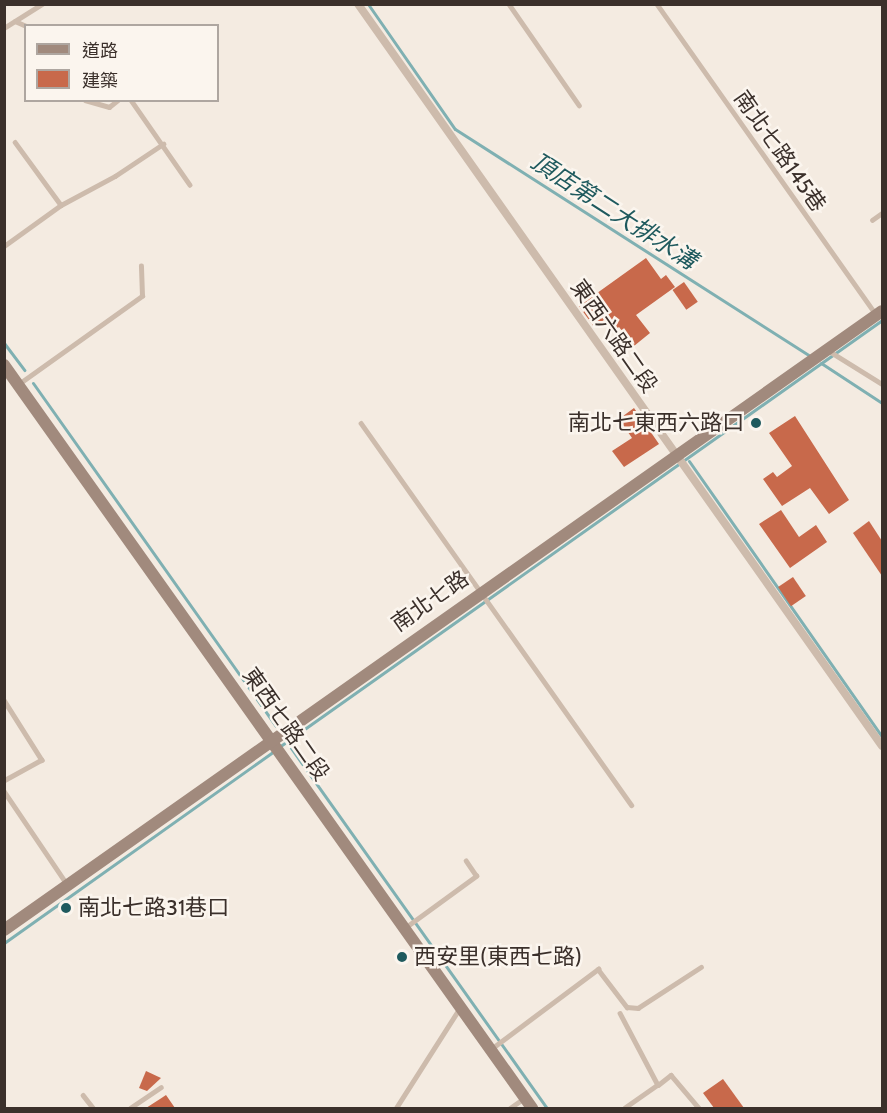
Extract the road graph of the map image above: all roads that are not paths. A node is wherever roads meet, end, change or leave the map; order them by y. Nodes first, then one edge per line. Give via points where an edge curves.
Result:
1 (42, 4) edge
2 (358, 4) edge
3 (509, 4) edge
4 (657, 4) edge
5 (15, 21) junction
6 (24, 25) edge
7 (4, 28) edge
8 (92, 102) edge
9 (115, 102) edge
10 (132, 102) edge
11 (579, 105) dead end
12 (15, 142) dead end
13 (163, 144) junction
14 (190, 185) dead end
15 (61, 205) junction
16 (882, 213) edge
17 (873, 220) dead end
18 (4, 246) edge
19 (141, 266) dead end
20 (879, 313) edge
21 (827, 349) junction
22 (4, 365) edge
23 (17, 384) junction
24 (882, 384) edge
25 (361, 423) dead end
26 (678, 457) junction
27 (481, 591) junction
28 (4, 700) edge
29 (271, 740) junction
30 (882, 746) edge
31 (4, 781) edge
32 (4, 791) edge
33 (631, 805) dead end
34 (465, 861) dead end
35 (68, 885) junction
36 (404, 928) junction
37 (4, 930) edge
38 (701, 967) dead end
39 (460, 1007) junction
40 (620, 1013) dead end
41 (491, 1049) junction
42 (658, 1085) junction
43 (161, 1087) dead end
44 (83, 1095) dead end
45 (529, 1103) edge
46 (93, 1108) edge
47 (130, 1108) edge
48 (396, 1108) edge
49 (510, 1108) edge
50 (625, 1108) edge
51 (699, 1108) edge

1 - 5 lane
2 - 26 street, 東西六路二段
3 - 11 lane
4 - 20 lane, 南北七路145巷
5 - 6 lane
5 - 7 lane
8 - 9 lane via 109,107
10 - 13 lane
12 - 15 lane
13 - 14 lane
13 - 15 lane via 116,176
15 - 18 lane
16 - 17 lane
19 - 23 lane via 142,296
20 - 21 street, 南北七路
21 - 24 lane
21 - 26 street, 南北七路
22 - 23 street, 東西七路二段
23 - 29 street, 東西七路二段
25 - 27 lane
26 - 27 street, 南北七路
26 - 30 street, 東西六路二段
27 - 29 street, 南北七路
27 - 33 lane
28 - 31 lane via 42,760
29 - 35 street, 南北七路
29 - 36 street, 東西七路二段
32 - 35 lane
34 - 36 lane via 476,876
35 - 37 street, 南北七路
36 - 39 street, 東西七路二段
38 - 41 lane via 638,1008 627,1007 598,969
39 - 41 street, 東西七路二段
39 - 48 lane
40 - 42 lane
41 - 45 street, 東西七路二段
42 - 50 lane
42 - 51 lane via 671,1075
43 - 47 lane
44 - 46 lane
45 - 49 lane

